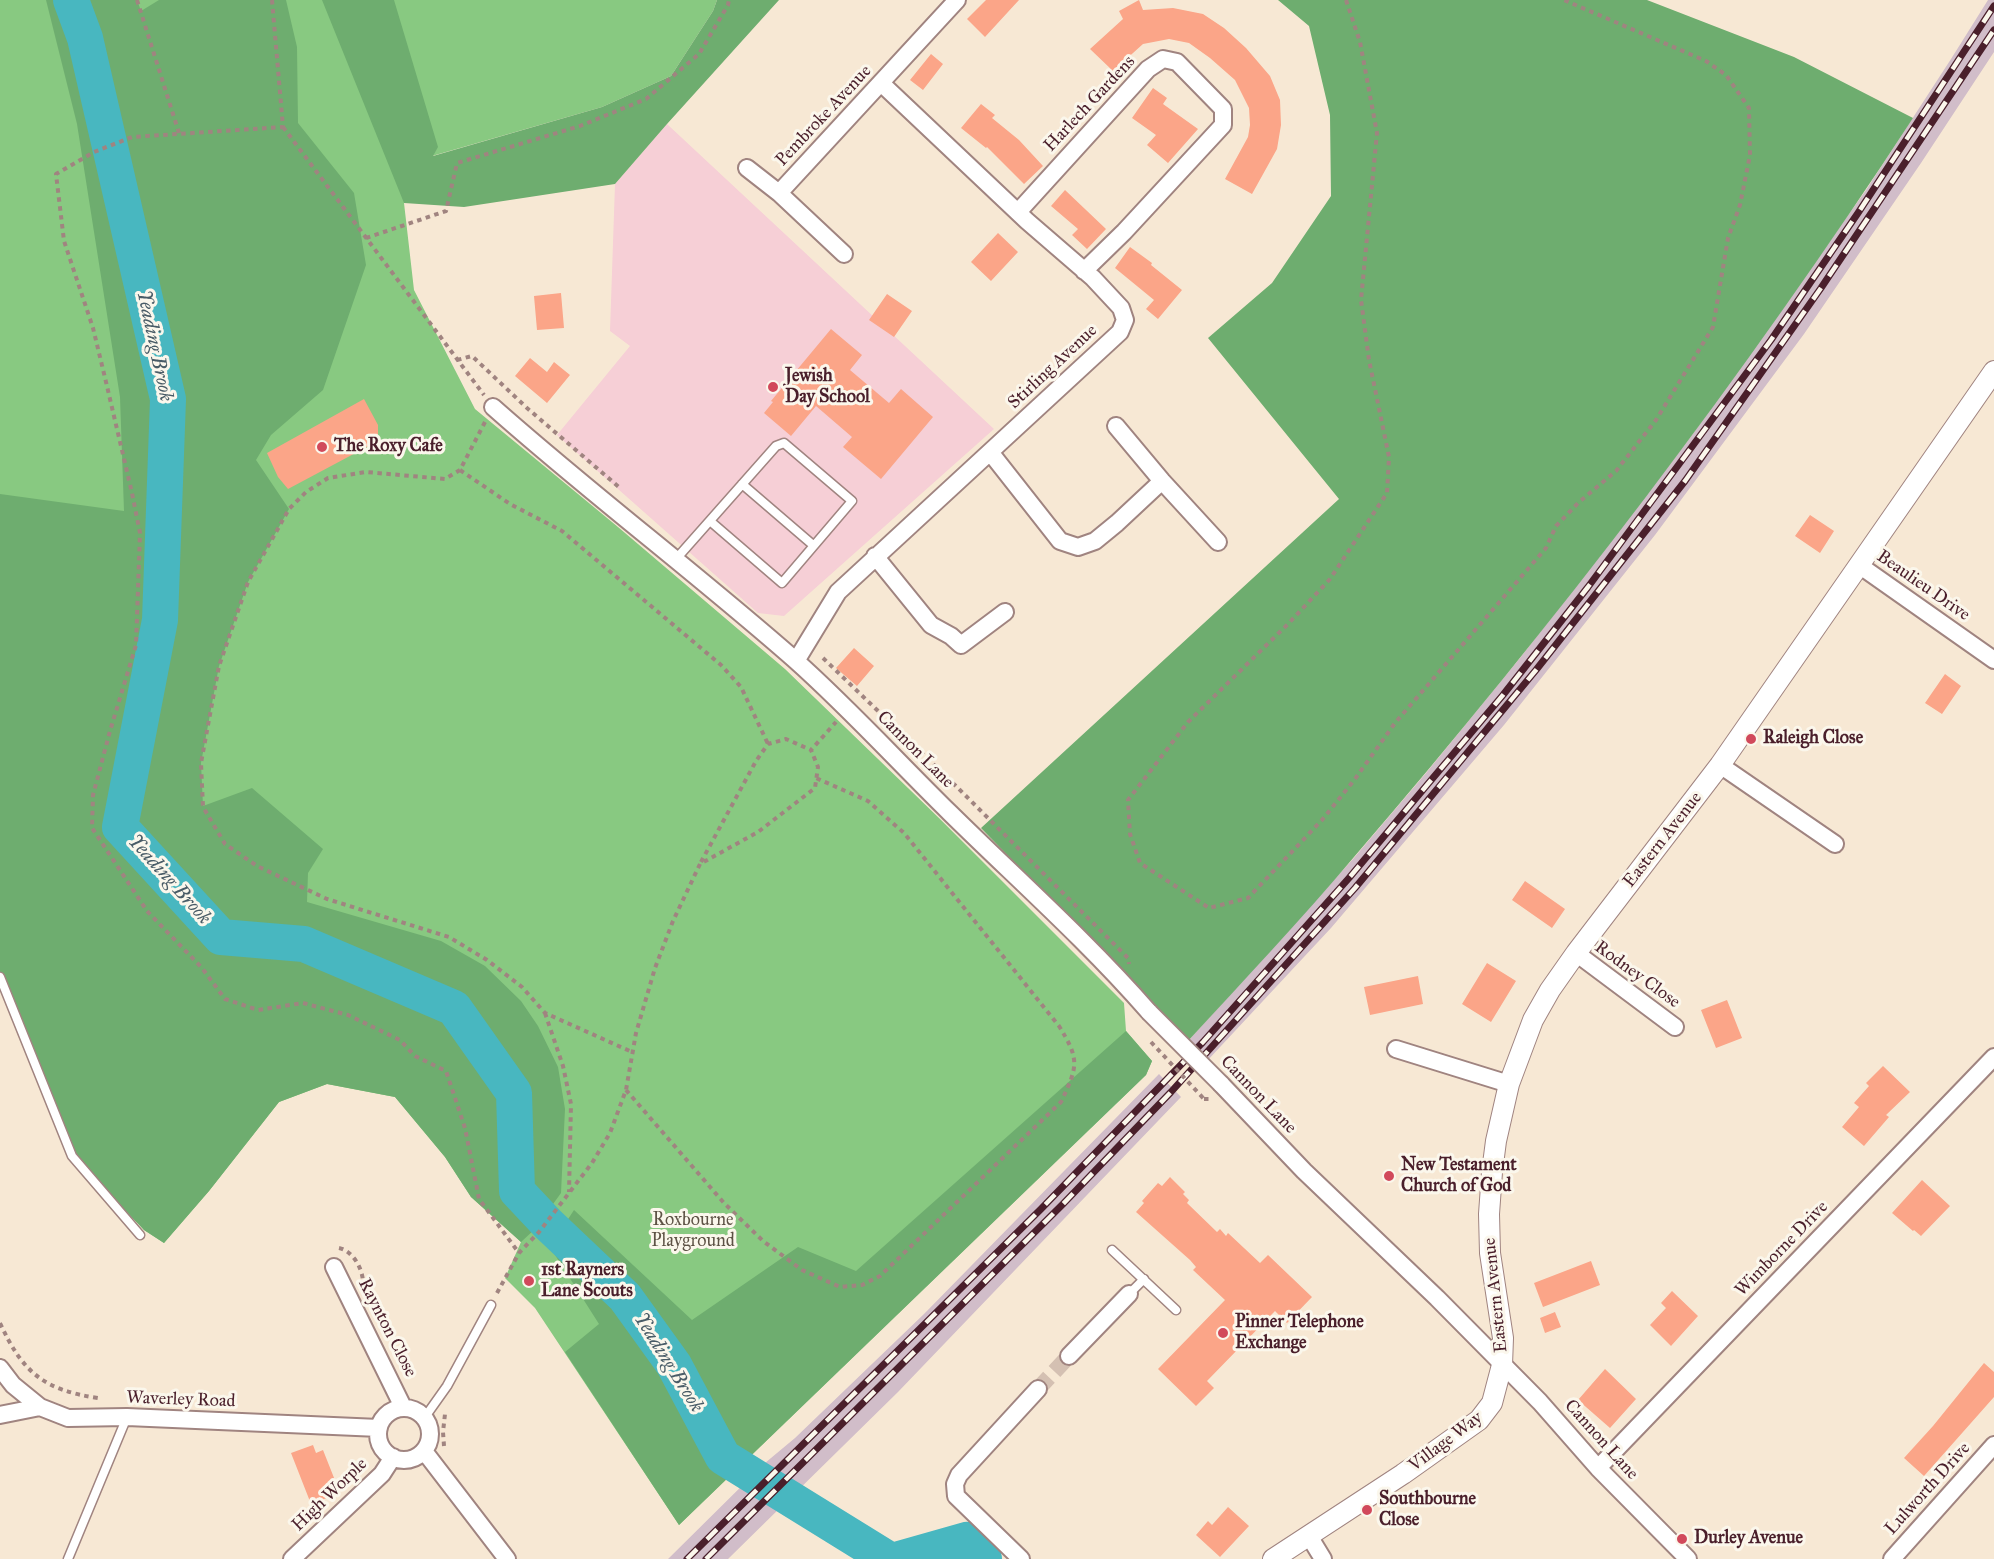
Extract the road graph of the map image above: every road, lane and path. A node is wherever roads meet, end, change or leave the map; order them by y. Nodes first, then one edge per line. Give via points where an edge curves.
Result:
1 (137, 0) edge
2 (272, 0) edge
3 (729, 0) edge
4 (957, 0) edge
5 (1346, 0) edge
6 (1564, 0) edge
7 (881, 83) junction
8 (283, 127) junction
9 (179, 133) junction
10 (747, 168) dead end
11 (779, 193) junction
12 (1018, 212) junction
13 (366, 238) junction
14 (844, 254) dead end
15 (1084, 271) junction
16 (1994, 371) edge
17 (493, 407) junction
18 (1116, 426) dead end
19 (990, 452) junction
20 (460, 470) junction
21 (1162, 481) junction
22 (742, 484) junction
23 (710, 521) junction
24 (1218, 542) dead end
25 (813, 545) junction
26 (875, 556) junction
27 (676, 559) junction
28 (1859, 565) junction
29 (1005, 612) dead end
30 (1994, 660) edge
31 (796, 661) junction
32 (838, 720) dead end
33 (768, 744) junction
34 (811, 750) junction
35 (1720, 765) junction
36 (816, 778) junction
37 (1835, 844) dead end
38 (700, 864) junction
39 (1575, 953) junction
40 (0, 978) edge
41 (545, 1013) junction
42 (1676, 1027) dead end
43 (1149, 1041) dead end
44 (1396, 1049) dead end
45 (633, 1052) junction
46 (1994, 1057) edge
47 (1509, 1084) junction
48 (626, 1090) junction
49 (1204, 1099) dead end
50 (569, 1193) junction
51 (140, 1235) dead end
52 (333, 1247) dead end
53 (1112, 1250) dead end
54 (519, 1253) junction
55 (334, 1267) dead end
56 (1144, 1280) junction
57 (364, 1288) dead end
58 (1129, 1294) joint
59 (491, 1305) joint
60 (1176, 1310) dead end
61 (1, 1327) edge
62 (1069, 1356) tunnel mouth
63 (1502, 1365) junction
64 (0, 1368) edge
65 (1038, 1389) tunnel mouth
66 (105, 1399) dead end
67 (40, 1407) junction
68 (403, 1407) junction
69 (445, 1410) dead end
70 (0, 1415) edge
71 (127, 1417) junction
72 (425, 1417) junction
73 (379, 1428) junction
74 (1994, 1445) edge
75 (424, 1451) junction
76 (444, 1452) dead end
77 (393, 1458) junction
78 (1598, 1468) junction
79 (1309, 1536) junction
80 (68, 1559) edge
81 (292, 1559) edge
82 (507, 1559) edge
83 (1021, 1559) edge
84 (1273, 1559) edge
85 (1323, 1559) edge
86 (1688, 1559) edge
87 (1892, 1559) edge

1 - 9 path
2 - 8 path
3 - 13 path via 699,54 646,99 580,126 457,164 446,211
4 - 7 street, Pembroke Avenue
5 - 6 path via 1360,42 1377,133 1361,300 1389,457 1387,493 1330,579 1188,722 1128,800 1130,834 1140,863 1209,908 1248,898 1322,820 1395,723 1546,548 1556,526 1616,471 1656,420 1713,327 1728,238 1740,205 1750,154 1749,108 1726,75 1706,61
7 - 11 street, Pembroke Avenue
7 - 12 street, Stirling Avenue
8 - 9 path
8 - 13 path
9 - 54 path via 132,137 94,152 56,174 64,241 101,360 140,533 136,645 93,795 92,828 147,911 202,968 225,999 258,1010 303,1003 348,1015 400,1040 415,1056 446,1071 465,1128 478,1199
10 - 11 street
11 - 14 street, Pembroke Avenue
12 - 15 street, Stirling Avenue
12 - 15 street, Harlech Gardens via 1148,69 1163,59 1177,62 1223,109 1223,125
13 - 17 path
15 - 19 street, Stirling Avenue via 1121,308 1125,320 1120,332
16 - 28 street, Eastern Avenue
17 - 20 path
17 - 27 street, Cannon Lane
18 - 21 street
19 - 21 street via 1060,541 1078,547 1095,541
19 - 26 street, Stirling Avenue
20 - 33 path via 510,504 562,531 721,665 741,687
20 - 41 path via 445,479 366,472 328,478 289,509 248,582 219,666 201,763 203,807 225,844 257,866 327,899 449,937 522,987
21 - 24 street
22 - 23 lane
22 - 25 lane
22 - 25 lane via 776,446 784,443 826,478 852,501
23 - 25 lane via 782,583
23 - 27 lane
26 - 29 street via 931,625 961,645
26 - 31 street, Stirling Avenue via 838,592
27 - 31 street, Cannon Lane
28 - 30 street, Beaulieu Drive
28 - 35 street, Eastern Avenue
31 - 63 street, Cannon Lane, bridge via 1053,911 1304,1171
32 - 34 path
33 - 34 path via 786,738
33 - 38 path
34 - 36 path via 818,767
35 - 37 street
35 - 39 street, Eastern Avenue
36 - 38 path via 815,788 758,832
36 - 48 path via 868,801 904,833 1059,1026 1072,1048 1075,1072 1061,1102 880,1276 862,1285 840,1287 802,1270 763,1241 724,1203
38 - 45 path via 672,921 655,968
39 - 42 street, Rodney Close
39 - 47 street, Eastern Avenue via 1533,1020
40 - 51 lane via 72,1156
41 - 45 path
41 - 50 path via 571,1104
43 - 49 path, bridge
44 - 47 street
45 - 48 path
46 - 78 street, Wimborne Drive
47 - 63 street, Eastern Avenue via 1496,1141 1489,1214 1490,1253 1502,1322
48 - 50 path via 610,1133
50 - 54 path
52 - 57 path via 345,1249 352,1256 363,1276
53 - 56 lane
54 - 59 path
55 - 68 street, Raynton Close
56 - 58 lane
56 - 60 lane
58 - 62 street
59 - 72 lane via 447,1386
61 - 66 path via 10,1347 31,1372 51,1386
63 - 78 street, Cannon Lane
63 - 79 street, Village Way via 1492,1403 1479,1420
64 - 67 street, Waverley Road via 13,1385
65 - 83 street via 959,1474 955,1484 956,1496
67 - 70 street
67 - 71 street, Waverley Road via 68,1418
68 - 72 street
68 - 73 street via 388,1413
69 - 76 path
71 - 73 street, Waverley Road
71 - 80 lane
72 - 75 street via 430,1438
73 - 77 street via 381,1445
74 - 87 street, Lulworth Drive
75 - 77 street via 410,1460
75 - 82 street
77 - 81 street, High Worple via 382,1474
78 - 86 street, Cannon Lane
79 - 84 street, Village Way
79 - 85 street

